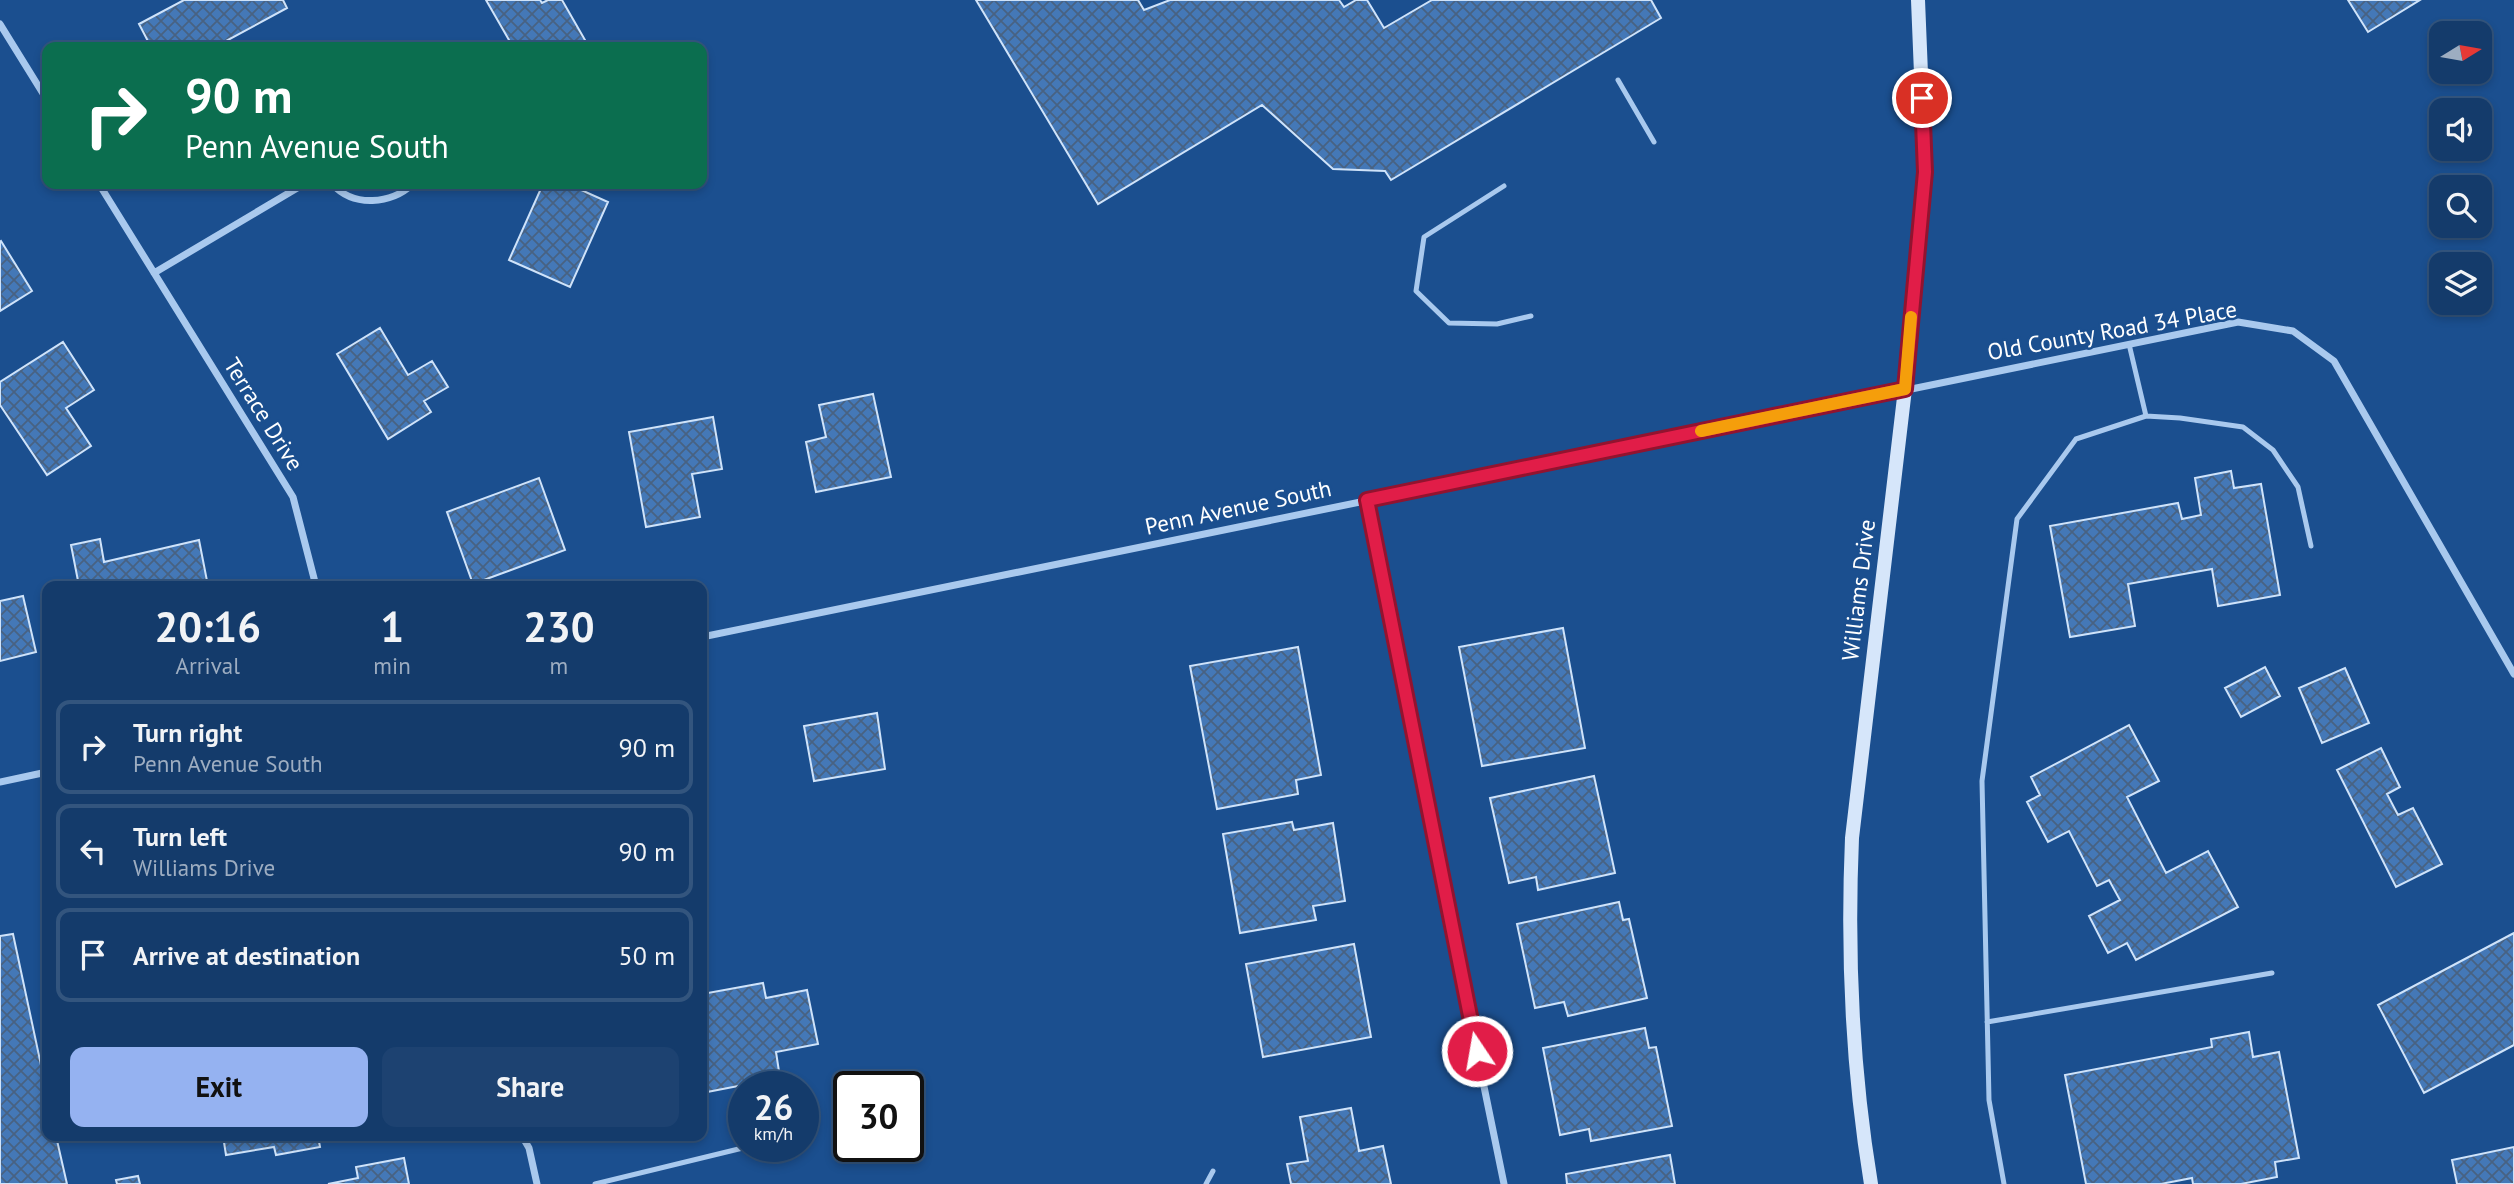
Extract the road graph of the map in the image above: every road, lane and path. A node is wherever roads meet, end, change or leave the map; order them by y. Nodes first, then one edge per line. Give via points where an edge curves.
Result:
1 (1918, 0) edge
2 (0, 24) edge
3 (1618, 79) dead end
4 (42, 92) edge
5 (1654, 142) dead end
6 (1504, 186) dead end
7 (102, 189) edge
8 (296, 189) edge
9 (336, 189) edge
10 (407, 189) edge
11 (155, 273) junction
12 (1531, 316) dead end
13 (2129, 344) junction
14 (1905, 389) junction
15 (2146, 416) junction
16 (1367, 500) junction
17 (2311, 546) dead end
18 (315, 581) edge
19 (707, 636) edge
20 (2514, 674) edge
21 (42, 773) edge
22 (0, 782) edge
23 (2272, 973) dead end
24 (1987, 1022) junction
25 (525, 1141) edge
26 (728, 1152) edge
27 (1213, 1171) dead end
28 (537, 1184) edge
29 (595, 1184) edge
30 (1206, 1184) edge
31 (1504, 1184) edge
32 (1871, 1184) edge
33 (2004, 1184) edge

1 - 14 main road, Williams Drive via 1925,172
2 - 4 street
3 - 5 lane
6 - 12 lane via 1424,237 1416,292 1449,323 1497,324
7 - 11 street, Terrace Drive
8 - 11 street
9 - 10 street via 358,200 381,201
11 - 18 street, Terrace Drive via 293,497
13 - 14 street, Old County Road 34 Place
13 - 15 lane
13 - 20 street, Old County Road 34 Place via 2238,322 2293,331 2334,361
14 - 16 street, Penn Avenue South
14 - 32 main road, Williams Drive via 1852,838 1849,907 1853,1040
15 - 17 lane via 2243,427 2273,450 2298,487
15 - 24 lane via 2076,439 2017,519 1982,781
16 - 19 street, Penn Avenue South
16 - 31 street
21 - 22 street
23 - 24 lane
24 - 33 lane via 1989,1100
25 - 28 street
26 - 29 lane
27 - 30 lane

